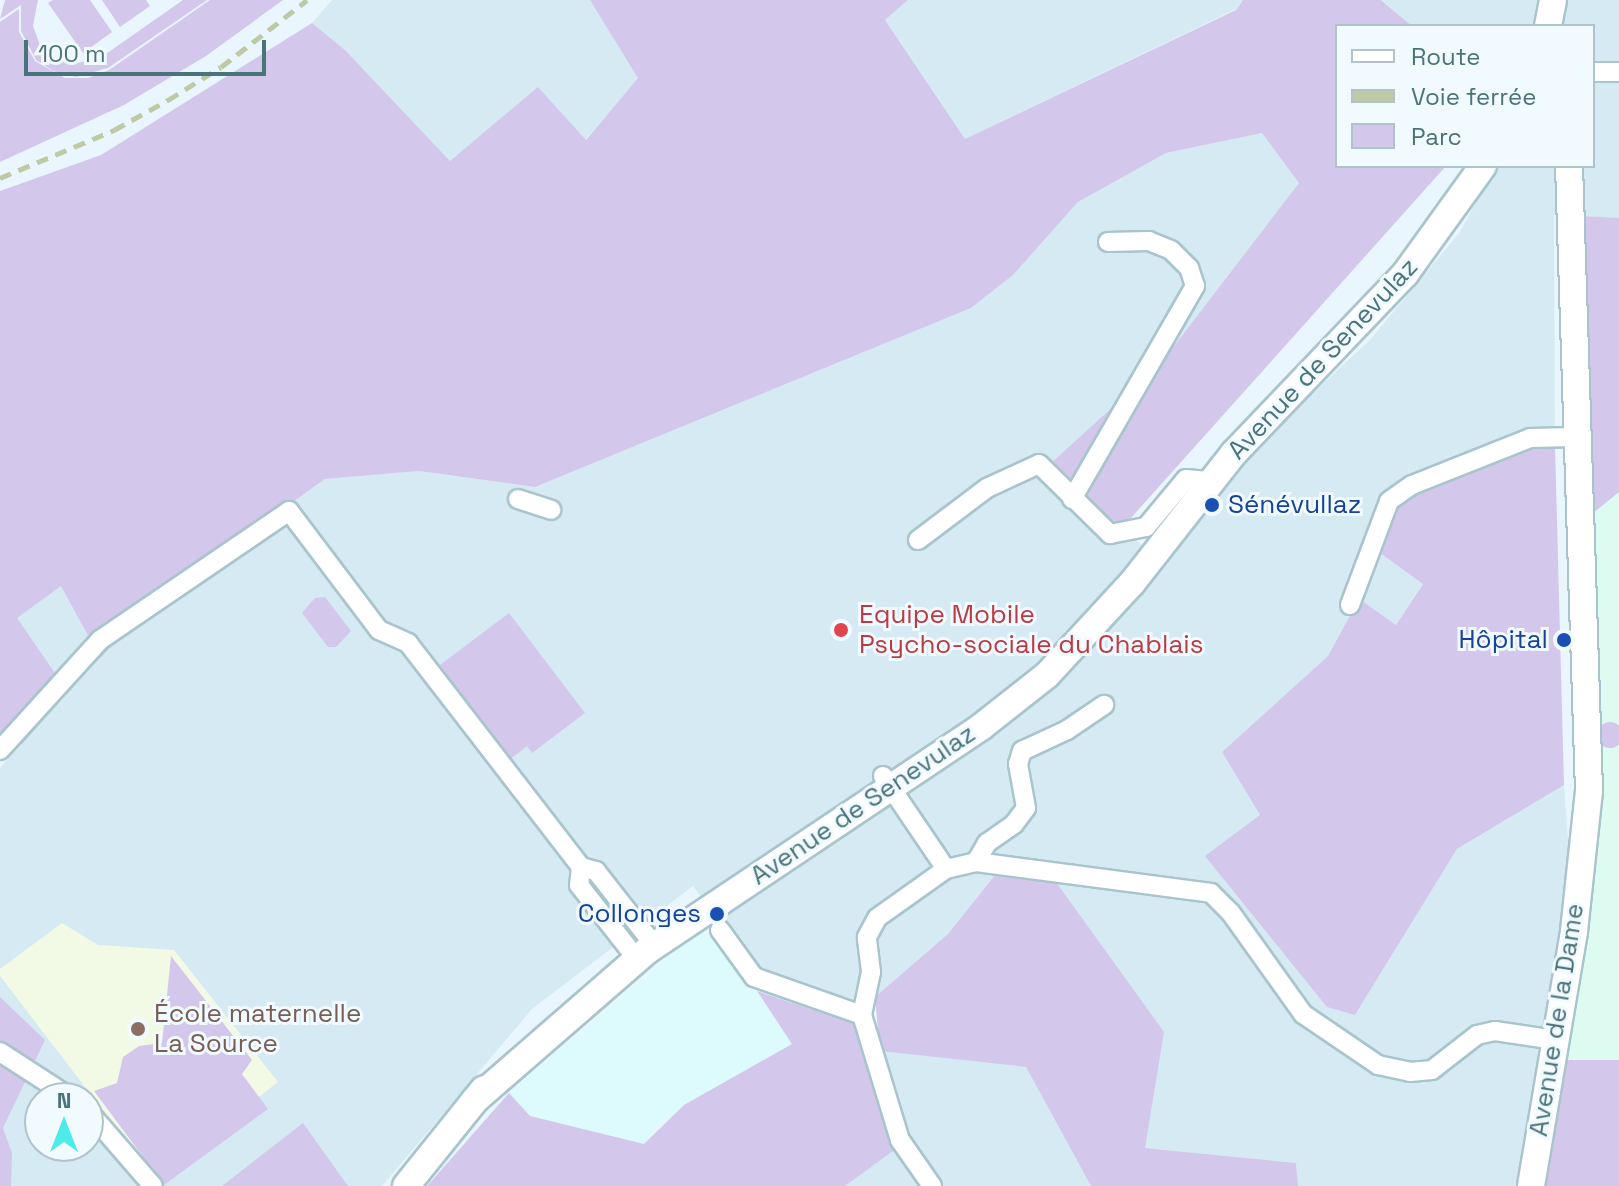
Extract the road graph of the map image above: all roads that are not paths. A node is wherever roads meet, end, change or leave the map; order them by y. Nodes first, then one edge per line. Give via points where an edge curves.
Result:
1 (1553, 0) edge
2 (1569, 0) edge
3 (1548, 24) edge
4 (1568, 24) edge
5 (1595, 72) edge
6 (1619, 72) edge
7 (1482, 168) edge
8 (1569, 168) edge
9 (1108, 242) dead end
10 (1575, 437) junction
11 (1211, 481) junction
12 (518, 499) dead end
13 (1072, 499) junction
14 (551, 510) dead end
15 (918, 540) dead end
16 (1350, 605) dead end
17 (1104, 705) dead end
18 (0, 750) edge
19 (887, 782) junction
20 (976, 862) junction
21 (946, 869) junction
22 (720, 930) dead end
23 (641, 946) junction
24 (862, 1015) junction
25 (1555, 1040) junction
26 (0, 1052) edge
27 (46, 1082) edge
28 (104, 1129) edge
29 (153, 1186) edge
30 (406, 1186) edge
31 (932, 1186) edge
32 (1531, 1186) edge

1 - 3 main road
2 - 4 main road
5 - 6 street
7 - 11 main road, Avenue de Senevulaz via 1405,274
8 - 10 main road, Avenue de la Dame
9 - 13 street via 1149,241 1171,250 1189,268 1195,286
10 - 16 street via 1530,438 1412,485 1389,501
10 - 25 main road, Avenue de la Dame via 1567,500 1581,854
11 - 13 street via 1183,481 1146,527 1126,535 1101,530
11 - 19 main road, Avenue de Senevulaz via 1097,620
12 - 14 street
13 - 15 street via 1039,464 987,488
17 - 20 street via 1022,751 1018,764 1026,808 987,843
18 - 23 street via 100,640 289,511 379,630 408,643 581,867 596,871
19 - 21 street
19 - 23 main road, Avenue de Senevulaz
20 - 21 street
20 - 25 street via 1211,893 1303,1014 1378,1065 1410,1072 1432,1070 1477,1035 1495,1031
21 - 24 street via 877,918 867,937 871,972
22 - 24 street via 754,977
23 - 30 main road, Avenue de Senevulaz via 553,1011
24 - 31 street via 900,1140
25 - 32 main road, Avenue de la Dame
26 - 27 street
28 - 29 street

